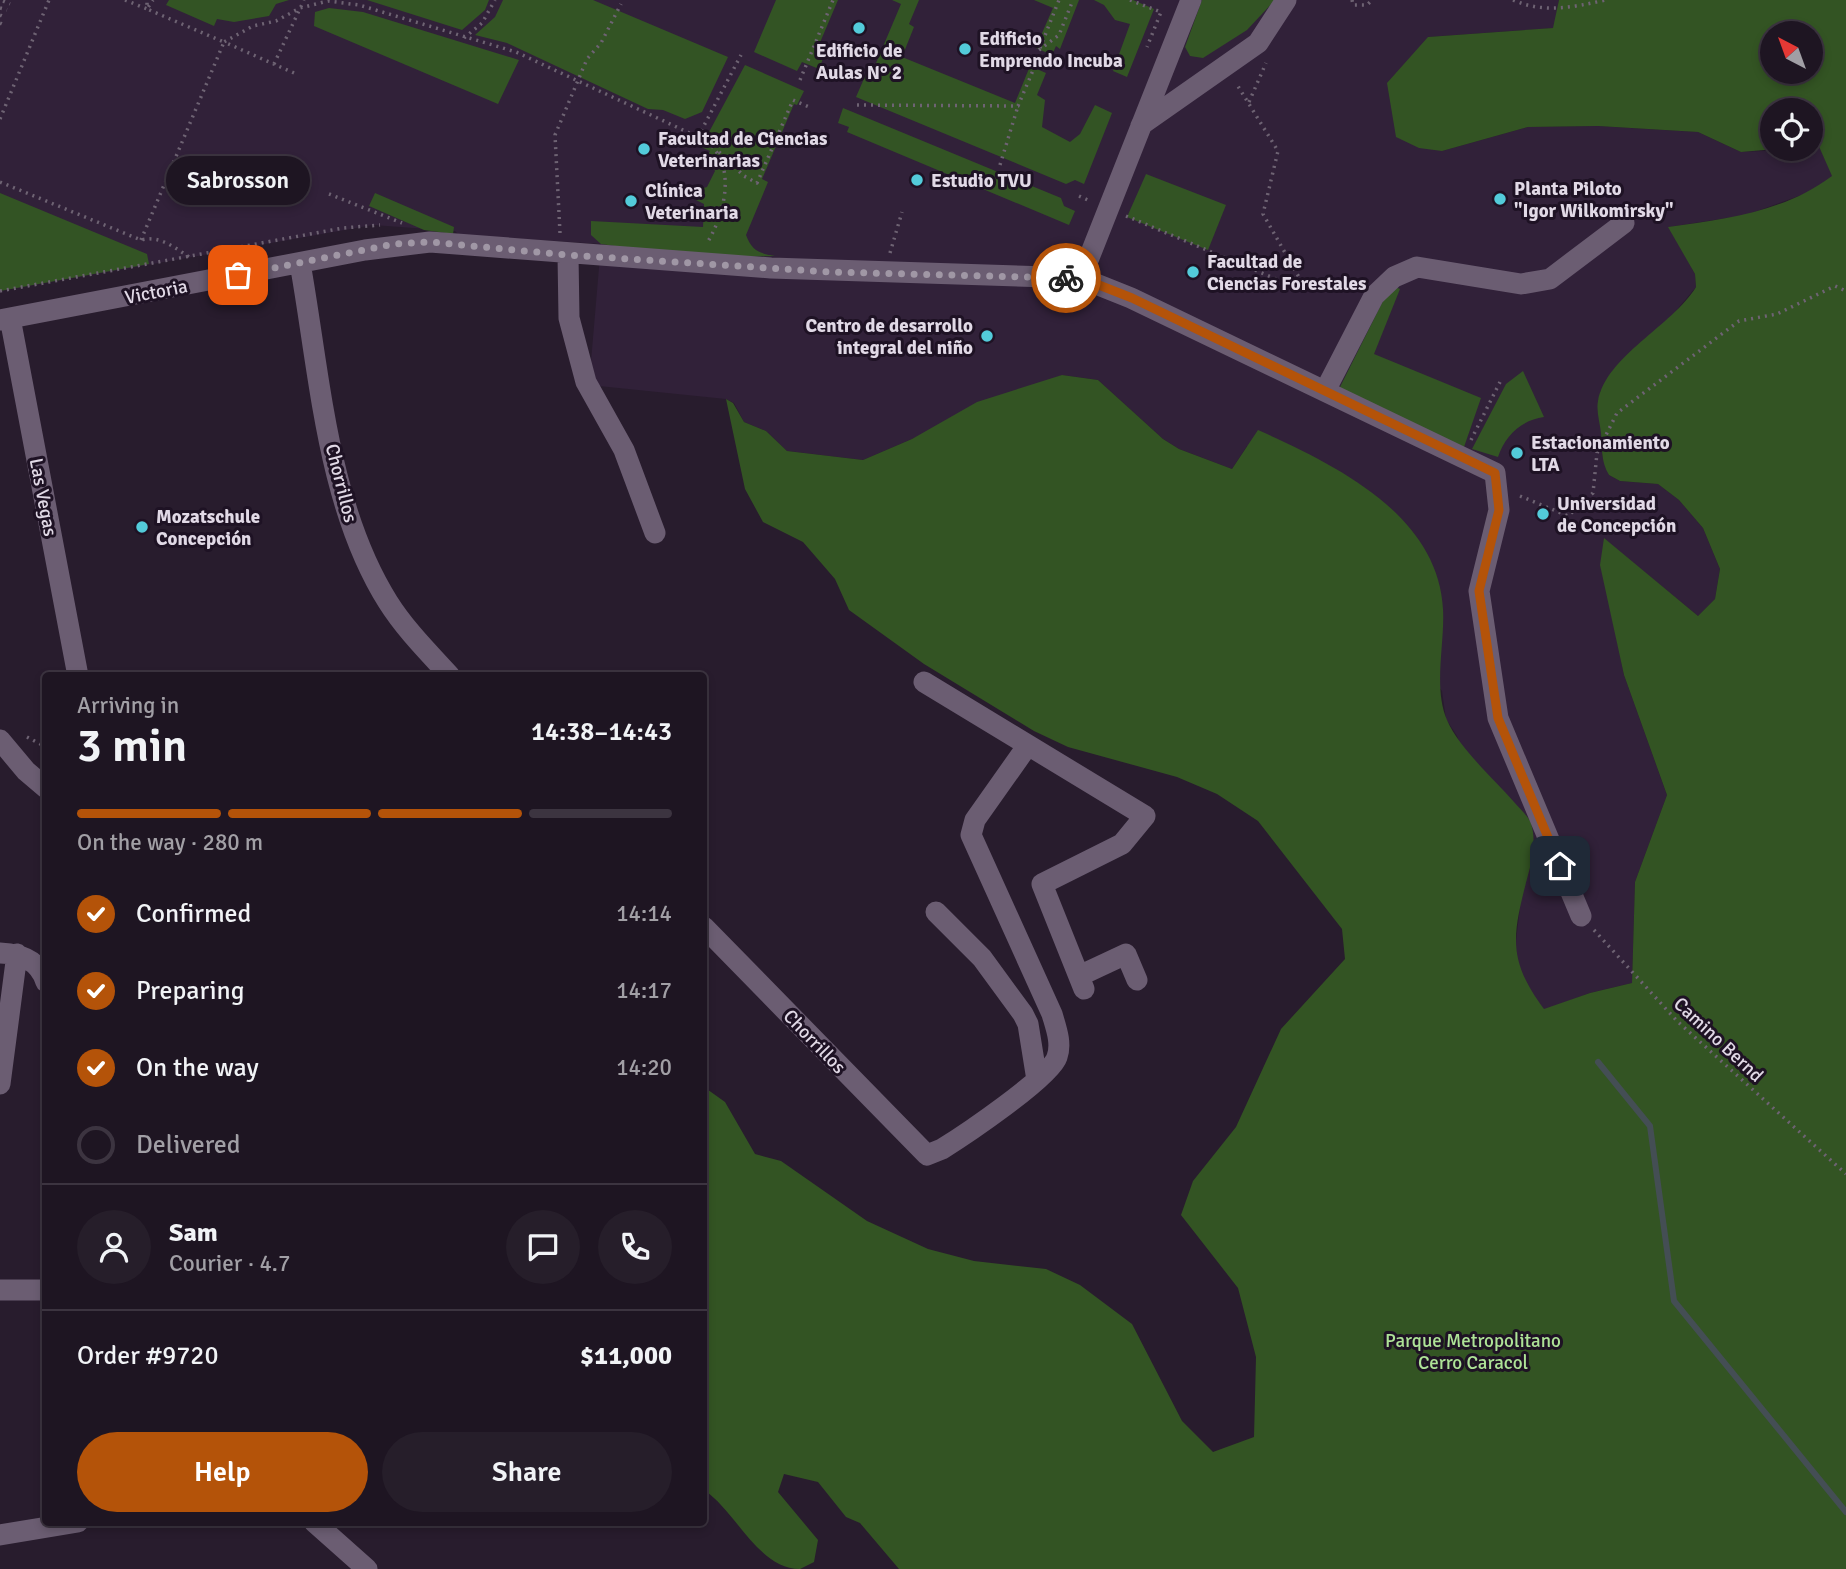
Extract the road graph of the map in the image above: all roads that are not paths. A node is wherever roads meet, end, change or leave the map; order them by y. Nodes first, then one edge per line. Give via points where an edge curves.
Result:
1 (1191, 0) edge
2 (1286, 0) edge
3 (1141, 125) junction
4 (1624, 223) dead end
5 (564, 249) junction
6 (300, 263) junction
7 (1081, 278) junction
8 (5, 319) edge
9 (1325, 391) junction
10 (655, 533) dead end
11 (77, 672) edge
12 (447, 672) edge
13 (924, 682) dead end
14 (0, 740) edge
15 (1028, 745) junction
16 (42, 785) edge
17 (936, 912) dead end
18 (1581, 916) road end
19 (707, 930) edge
20 (8, 953) edge
21 (42, 971) edge
22 (1137, 980) dead end
23 (1037, 1080) junction
24 (0, 1084) edge
25 (0, 1290) edge
26 (42, 1290) edge
27 (54, 1526) edge
28 (319, 1526) edge
29 (0, 1535) edge
30 (367, 1569) edge

1 - 3 street
2 - 3 street via 1258,43
3 - 7 street
4 - 9 street via 1550,279 1521,284 1417,267 1394,277 1374,296
5 - 6 street, Victoria via 430,242 394,244
5 - 7 street, Victoria via 771,268
5 - 10 street via 569,318 586,382 624,450
6 - 8 street, Victoria
6 - 12 street, Chorrillos via 336,470 357,541 388,602
7 - 9 street, Victoria
8 - 11 street, Las Vegas
9 - 18 street, Victoria via 1495,473 1499,510 1479,591 1498,718
13 - 15 street
14 - 16 street
15 - 22 street via 1145,816 1122,844 1042,884 1082,982 1126,954
15 - 23 street via 975,820 971,835 1052,1014 1059,1044 1057,1058
17 - 23 street via 982,958 1023,1014
19 - 23 street, Chorrillos via 926,1155 954,1141
20 - 21 street via 30,960
20 - 24 street
25 - 26 street
27 - 29 street
28 - 30 street

